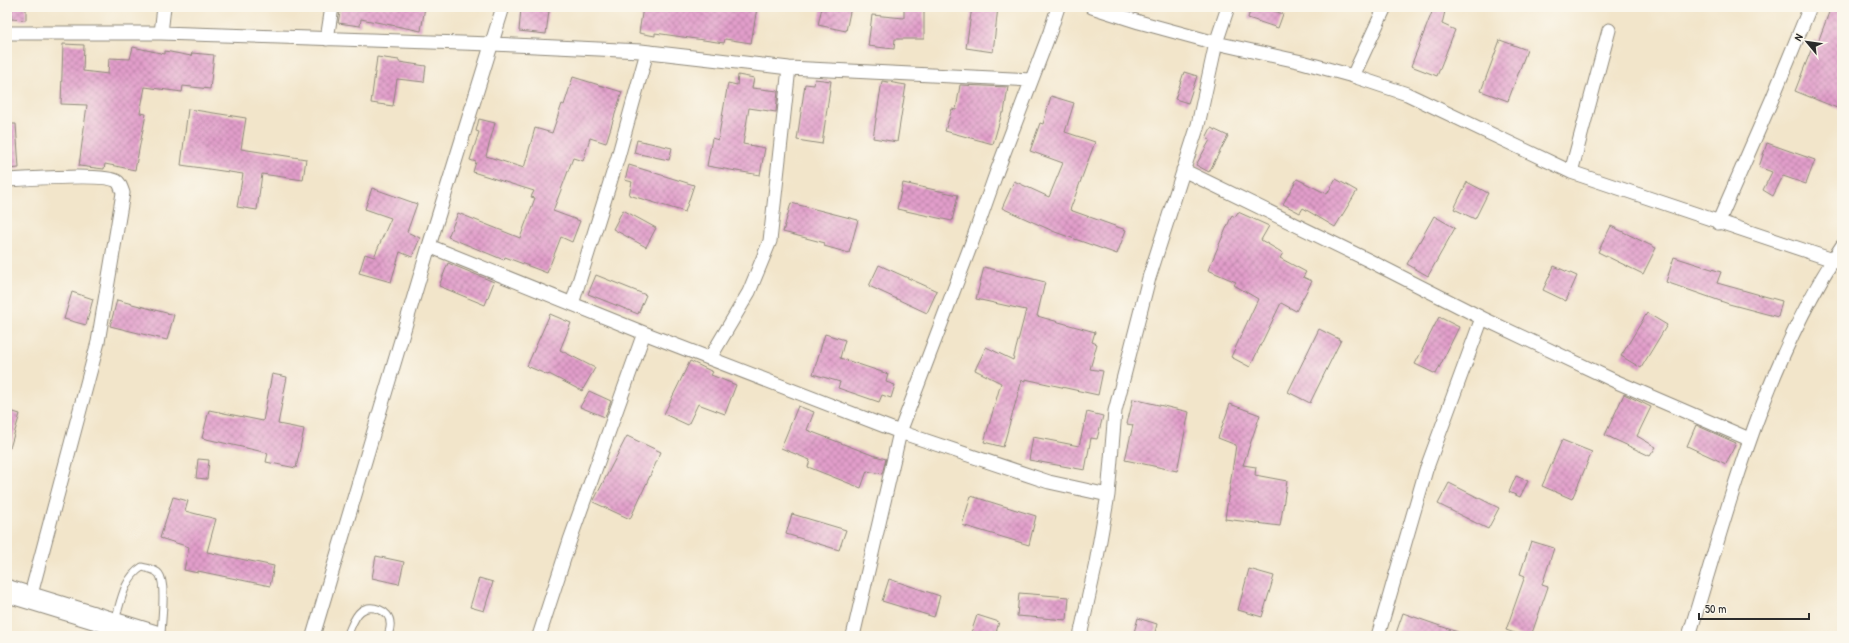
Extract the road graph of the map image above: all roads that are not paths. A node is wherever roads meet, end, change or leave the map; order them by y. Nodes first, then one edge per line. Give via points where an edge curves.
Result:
1 (164, 7) edge
2 (332, 7) edge
3 (503, 7) edge
4 (1058, 7) edge
5 (1092, 7) edge
6 (1228, 7) edge
7 (1385, 7) edge
8 (1810, 7) edge
9 (1609, 30) dead end
10 (7, 33) edge
11 (161, 33) junction
12 (327, 39) junction
13 (1216, 43) junction
14 (492, 44) junction
15 (647, 52) junction
16 (789, 68) junction
17 (1353, 76) junction
18 (1031, 80) junction
19 (1183, 170) junction
20 (1571, 172) junction
21 (7, 180) edge
22 (1718, 222) junction
23 (429, 246) junction
24 (1842, 246) edge
25 (1837, 262) edge
26 (572, 304) junction
27 (1482, 318) junction
28 (644, 333) junction
29 (710, 358) junction
30 (900, 432) junction
31 (1750, 439) junction
32 (1108, 495) junction
33 (7, 591) edge
34 (30, 598) junction
35 (114, 624) junction
36 (154, 636) edge
37 (161, 636) edge
38 (313, 636) edge
39 (347, 636) edge
40 (388, 636) edge
41 (539, 636) edge
42 (853, 636) edge
43 (1080, 636) edge
44 (1378, 636) edge
45 (1689, 636) edge

1 - 11 street
2 - 12 street
3 - 14 street
4 - 18 street
5 - 13 street
6 - 13 street
7 - 17 street
8 - 22 street via 1774,97
9 - 20 street
10 - 11 street
11 - 12 street
12 - 14 street
13 - 17 street
13 - 19 street via 1198,124
14 - 15 street
14 - 23 street
15 - 16 street
15 - 26 street via 618,157
16 - 18 street
16 - 29 street via 770,241 749,292
17 - 20 street via 1407,94
18 - 30 street
19 - 27 street
19 - 32 street via 1149,278 1115,411
20 - 22 street
21 - 34 street via 111,178 118,182 123,193 98,342
22 - 25 street
23 - 26 street
23 - 38 street
24 - 25 street
25 - 31 street via 1800,318 1783,352
26 - 28 street
27 - 31 street via 1617,382
27 - 44 street via 1426,470
28 - 29 street
28 - 41 street via 570,540
29 - 30 street
30 - 32 street via 1049,482
30 - 42 street
31 - 45 street
32 - 43 street
33 - 34 highway
34 - 35 highway
35 - 36 highway
35 - 37 lane via 133,573 142,568 154,570 160,575 163,583
39 - 40 lane via 361,611 369,608 383,611 387,615 390,623

